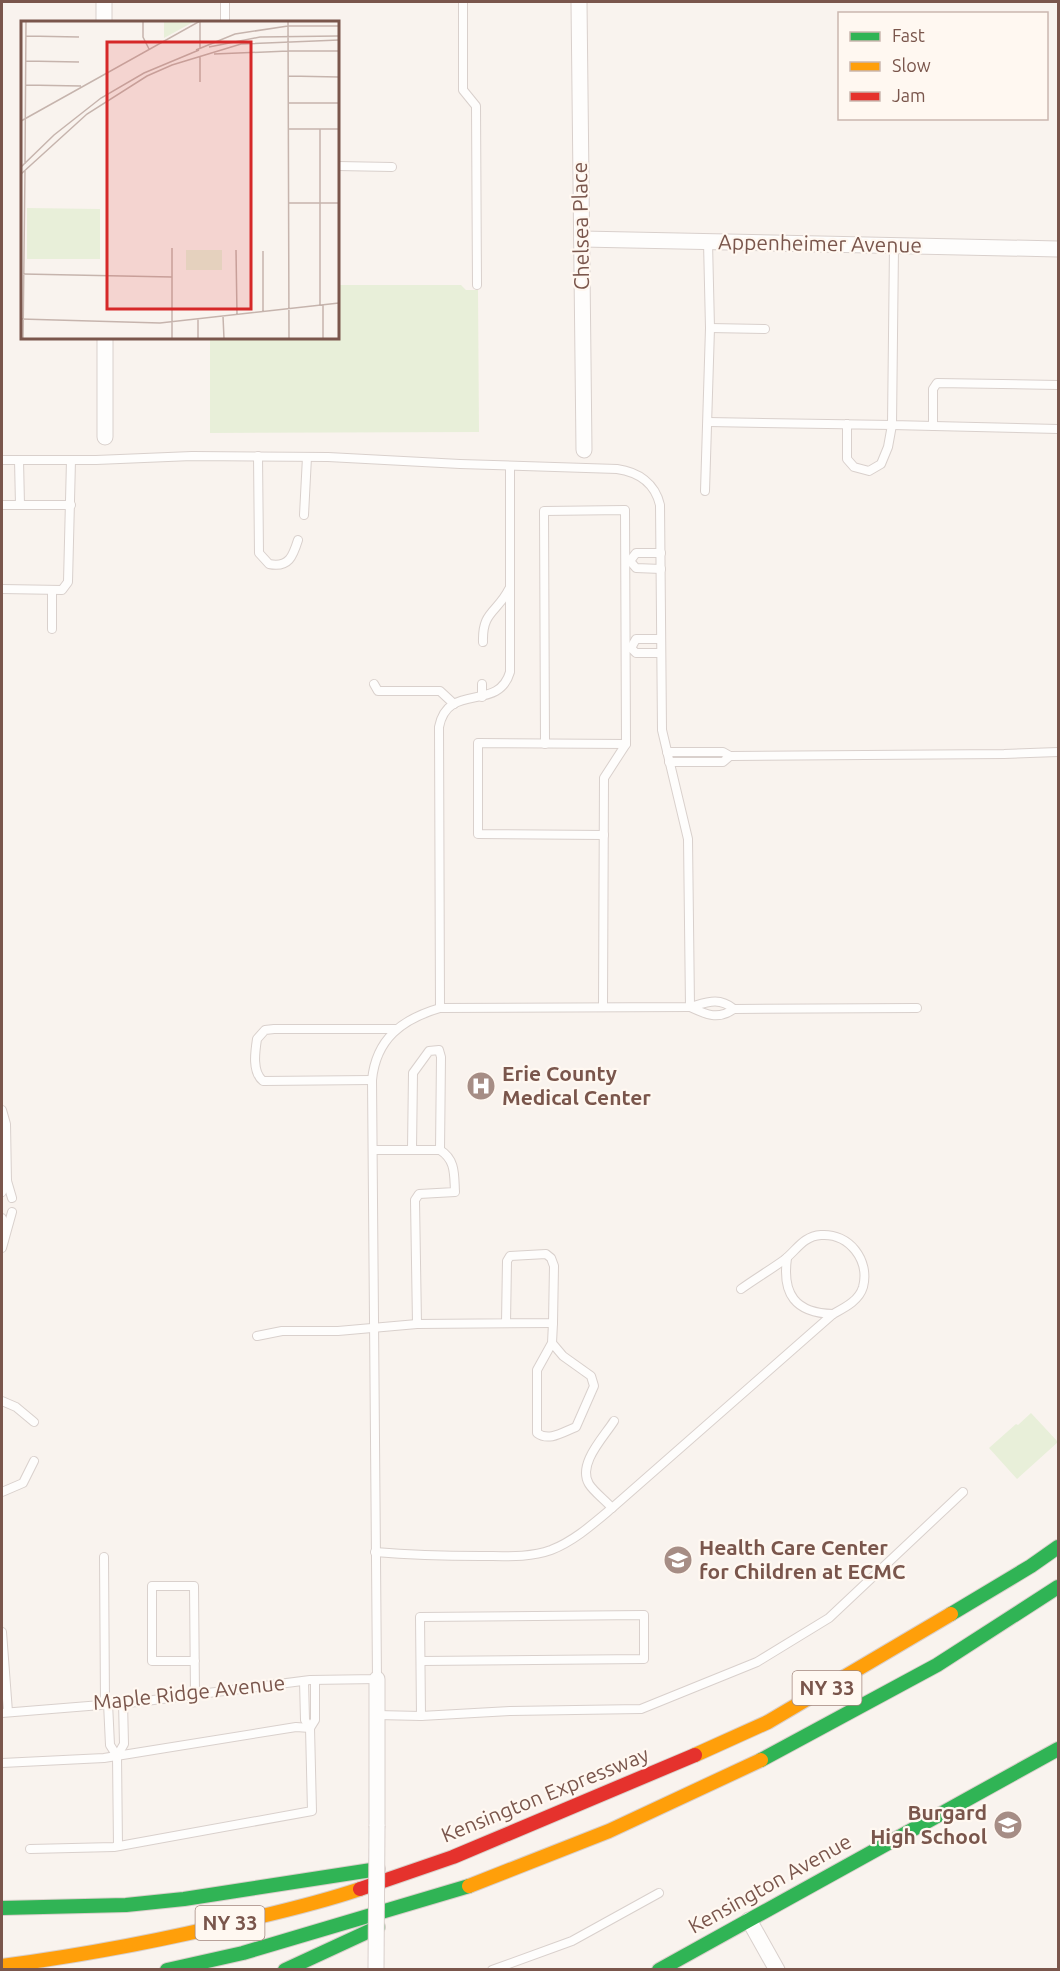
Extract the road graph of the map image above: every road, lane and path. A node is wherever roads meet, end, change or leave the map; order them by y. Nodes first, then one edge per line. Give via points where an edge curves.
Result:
1 (104, 2) edge
2 (225, 2) edge
3 (463, 2) edge
4 (579, 2) edge
5 (104, 21) edge
6 (225, 21) edge
7 (339, 166) edge
8 (392, 167) dead end
9 (582, 239) junction
10 (708, 242) junction
11 (894, 246) junction
12 (1059, 249) edge
13 (477, 285) dead end
14 (710, 328) junction
15 (765, 329) dead end
16 (105, 339) edge
17 (1059, 386) edge
18 (708, 422) junction
19 (847, 424) junction
20 (892, 425) junction
21 (933, 426) junction
22 (1059, 429) edge
23 (105, 437) dead end
24 (584, 450) dead end
25 (258, 456) junction
26 (307, 457) junction
27 (2, 460) edge
28 (19, 460) junction
29 (71, 460) junction
30 (510, 466) junction
31 (705, 490) dead end
32 (2, 505) edge
33 (20, 505) junction
34 (71, 505) junction
35 (304, 515) dead end
36 (298, 540) dead end
37 (661, 553) junction
38 (628, 561) junction
39 (661, 569) junction
40 (509, 587) junction
41 (2, 589) edge
42 (52, 590) junction
43 (52, 629) dead end
44 (661, 639) junction
45 (483, 642) dead end
46 (628, 648) junction
47 (661, 653) junction
48 (374, 684) dead end
49 (482, 684) dead end
50 (482, 697) junction
51 (454, 704) junction
52 (545, 744) junction
53 (626, 744) junction
54 (667, 752) junction
55 (1059, 752) edge
56 (730, 756) junction
57 (669, 762) junction
58 (604, 835) junction
59 (603, 1006) junction
60 (690, 1007) junction
61 (440, 1008) junction
62 (917, 1008) dead end
63 (734, 1009) junction
64 (395, 1029) junction
65 (372, 1080) junction
66 (2, 1110) edge
67 (412, 1149) junction
68 (373, 1150) junction
69 (440, 1150) junction
70 (7, 1181) junction
71 (2, 1192) edge
72 (12, 1198) dead end
73 (12, 1212) dead end
74 (2, 1218) edge
75 (6, 1229) junction
76 (2, 1248) edge
77 (787, 1258) junction
78 (741, 1289) dead end
79 (833, 1314) junction
80 (506, 1323) junction
81 (553, 1323) junction
82 (417, 1324) junction
83 (374, 1329) junction
84 (256, 1336) dead end
85 (552, 1343) junction
86 (2, 1401) edge
87 (614, 1421) dead end
88 (34, 1422) dead end
89 (34, 1461) dead end
90 (2, 1492) edge
91 (963, 1492) dead end
92 (612, 1508) junction
93 (1059, 1547) edge
94 (375, 1552) junction
95 (104, 1557) dead end
96 (1059, 1587) edge
97 (2, 1632) edge
98 (195, 1661) junction
99 (421, 1661) junction
100 (377, 1679) junction
101 (315, 1680) junction
102 (304, 1681) junction
103 (195, 1695) junction
104 (123, 1702) junction
105 (107, 1703) junction
106 (5, 1713) edge
107 (377, 1715) junction
108 (421, 1716) junction
109 (310, 1728) junction
110 (1059, 1749) edge
111 (117, 1756) junction
112 (2, 1763) edge
113 (118, 1846) junction
114 (30, 1849) dead end
115 (453, 1857) junction
116 (466, 1887) junction
117 (659, 1893) dead end
118 (2, 1908) edge
119 (749, 1920) junction
120 (2, 1966) edge
121 (167, 1970) edge
122 (285, 1970) edge
123 (376, 1970) edge
124 (492, 1970) edge
125 (659, 1970) edge
126 (777, 1970) edge

1 - 5 street
2 - 6 lane
3 - 13 lane via 463,90 476,106
4 - 9 street, Chelsea Place
7 - 8 lane
9 - 10 street, Appenheimer Avenue
9 - 24 street, Chelsea Place
10 - 11 street, Appenheimer Avenue
10 - 14 lane
11 - 12 street, Appenheimer Avenue
11 - 20 lane
14 - 15 lane
14 - 18 lane
16 - 23 street
17 - 21 lane via 937,383 933,389
18 - 19 lane
18 - 31 lane
19 - 20 lane
19 - 20 lane via 847,459 854,467 869,471 881,464
20 - 21 lane
21 - 22 lane
25 - 26 lane
25 - 29 lane
25 - 36 lane via 259,554 269,564 284,564 293,557
26 - 30 lane
26 - 35 lane
27 - 28 lane
28 - 29 lane
28 - 33 lane
29 - 34 lane
30 - 37 lane via 616,469 646,480 658,495
30 - 40 lane
32 - 33 lane
33 - 34 lane
34 - 42 lane via 68,582 62,590
37 - 38 lane via 636,553
37 - 39 lane
38 - 39 lane via 636,568
38 - 46 lane
38 - 52 lane via 625,510 544,511
39 - 44 lane
40 - 45 lane via 502,602 486,618
40 - 50 lane via 510,672 499,690
41 - 42 lane
42 - 43 lane
44 - 46 lane via 636,639
44 - 47 lane
46 - 47 lane via 636,653
46 - 53 lane
47 - 54 lane via 662,730
48 - 51 lane via 380,692 440,692
49 - 50 lane
50 - 51 lane
51 - 61 lane via 445,712 439,727
52 - 53 lane
52 - 58 lane via 478,743 478,834
53 - 58 lane via 604,778
54 - 56 lane via 723,752
54 - 57 lane
55 - 56 lane
56 - 57 lane via 723,762
57 - 60 lane via 690,862
58 - 59 lane
59 - 60 lane
59 - 61 lane
60 - 63 lane via 725,1002
60 - 63 lane via 708,1015 725,1015
61 - 64 lane
62 - 63 lane
64 - 65 lane via 375,1061
64 - 65 lane via 274,1029 265,1030 257,1039 256,1070 262,1081
65 - 68 lane
66 - 70 lane via 6,1124
67 - 68 lane
67 - 69 lane
67 - 69 lane via 413,1073 429,1052 439,1050
68 - 83 lane
69 - 82 lane via 454,1168 454,1192 419,1194 415,1200
70 - 71 lane
70 - 72 lane
73 - 75 lane
74 - 75 lane
75 - 76 lane
77 - 78 lane
77 - 79 lane via 784,1276 789,1293 800,1306 815,1314
77 - 79 lane via 801,1243 819,1235 840,1238 856,1250 864,1268 862,1288 851,1304
79 - 92 lane
80 - 81 lane
80 - 81 lane via 507,1261 518,1254 546,1254 554,1266
80 - 82 lane
81 - 85 lane
82 - 83 lane
83 - 84 lane via 282,1330
83 - 94 lane
85 - 85 lane via 537,1371 537,1433 542,1437 576,1427 594,1386 591,1376
86 - 88 lane
87 - 92 lane via 586,1470 589,1484
89 - 90 lane via 23,1483
91 - 108 lane via 829,1618 748,1666 641,1709
92 - 94 lane via 585,1531 542,1552 420,1556
93 - 115 main road, Kensington Expressway / NY 33 via 768,1722
94 - 100 lane
95 - 105 lane
96 - 116 main road, NY 33 via 937,1665 791,1745 609,1831
97 - 106 lane
98 - 98 lane via 194,1586 152,1586 152,1661
98 - 103 lane
99 - 99 lane via 644,1659 644,1615 420,1617
99 - 108 lane
100 - 101 lane, Maple Ridge Avenue
100 - 107 street
101 - 102 lane, Maple Ridge Avenue
101 - 109 lane via 315,1720
102 - 103 lane, Maple Ridge Avenue
102 - 109 lane via 305,1720
103 - 104 lane, Maple Ridge Avenue
104 - 105 lane, Maple Ridge Avenue
104 - 111 lane via 124,1744
105 - 106 lane, Maple Ridge Avenue
105 - 111 lane via 110,1745
107 - 108 lane
107 - 123 street, bridge
109 - 111 lane
109 - 113 lane via 312,1811
110 - 119 main road, Kensington Avenue
111 - 112 lane
111 - 113 lane
113 - 114 lane
115 - 118 main road via 184,1899 126,1905
115 - 120 main road, Kensington Expressway / NY 33 via 324,1901 279,1912 79,1955
116 - 121 main road, NY 33 via 243,1953
116 - 122 main road
117 - 124 lane via 572,1941
119 - 125 main road, Kensington Avenue
119 - 126 street

